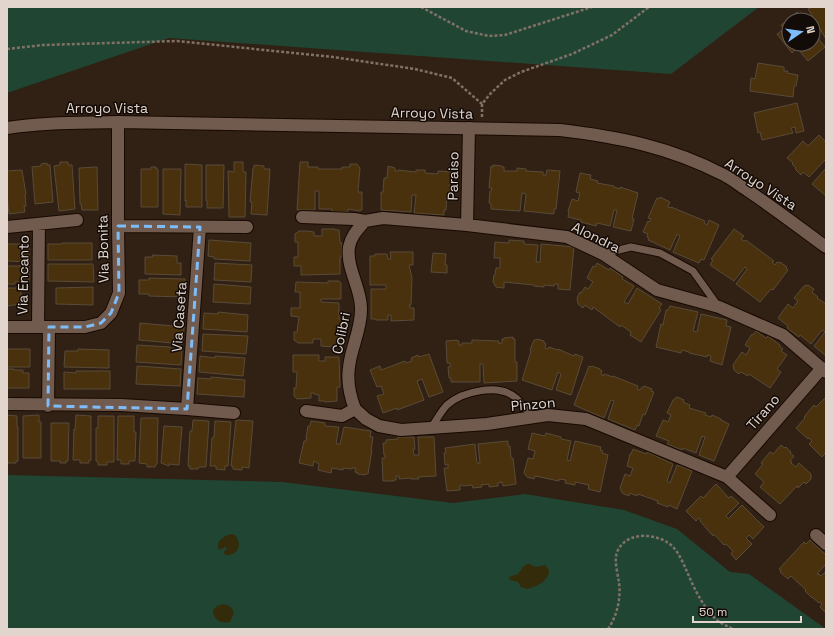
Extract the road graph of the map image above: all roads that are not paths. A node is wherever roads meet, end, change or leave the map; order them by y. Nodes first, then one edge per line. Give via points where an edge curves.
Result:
1 (118, 122) junction
2 (7, 128) edge
3 (469, 128) junction
4 (302, 217) dead end
5 (77, 220) dead end
6 (365, 221) junction
7 (39, 224) junction
8 (467, 225) junction
9 (118, 226) junction
10 (7, 227) edge
11 (200, 227) junction
12 (247, 228) dead end
13 (826, 247) edge
14 (603, 254) junction
15 (719, 307) junction
16 (7, 327) edge
17 (43, 327) junction
18 (824, 370) edge
19 (7, 404) edge
20 (48, 406) junction
21 (187, 409) junction
22 (355, 409) junction
23 (306, 411) dead end
24 (234, 413) dead end
25 (532, 417) junction
26 (431, 428) junction
27 (727, 477) junction
28 (770, 515) dead end
29 (816, 535) dead end
30 (826, 544) edge

1 - 2 street, Arroyo Vista
1 - 3 street, Arroyo Vista
1 - 9 street, Via Bonita
3 - 8 street, Paraiso
3 - 13 street, Arroyo Vista via 560,130 634,141 665,150 724,176 769,204
4 - 6 street, Alondra
5 - 7 street, Via Encanto
6 - 8 street, Alondra via 383,218
6 - 22 street, Colibri via 349,245 361,310 349,367 349,385
7 - 10 street, Via Encanto
7 - 17 street, Via Encanto
8 - 14 street, Alondra via 567,237
9 - 11 street
9 - 17 street, Via Bonita via 119,294 111,314 102,323 85,327
11 - 12 street
11 - 21 street, Via Caseta
14 - 15 street, Alondra via 656,290
14 - 15 lane via 631,247 660,253 692,271
15 - 18 street, Alondra via 783,335
16 - 17 street, Via Bonita
17 - 20 street, Via Encanto
18 - 27 street, Tirano
19 - 20 street
20 - 21 street via 121,405
21 - 24 street
22 - 23 street via 342,416
22 - 26 street, Pinzon via 379,426 401,430
25 - 26 street, Pinzon via 487,424
25 - 26 lane via 516,398 499,390 473,392 457,398 446,406
25 - 27 street, Pinzon via 548,415 586,419
27 - 28 street, Pinzon
29 - 30 street

